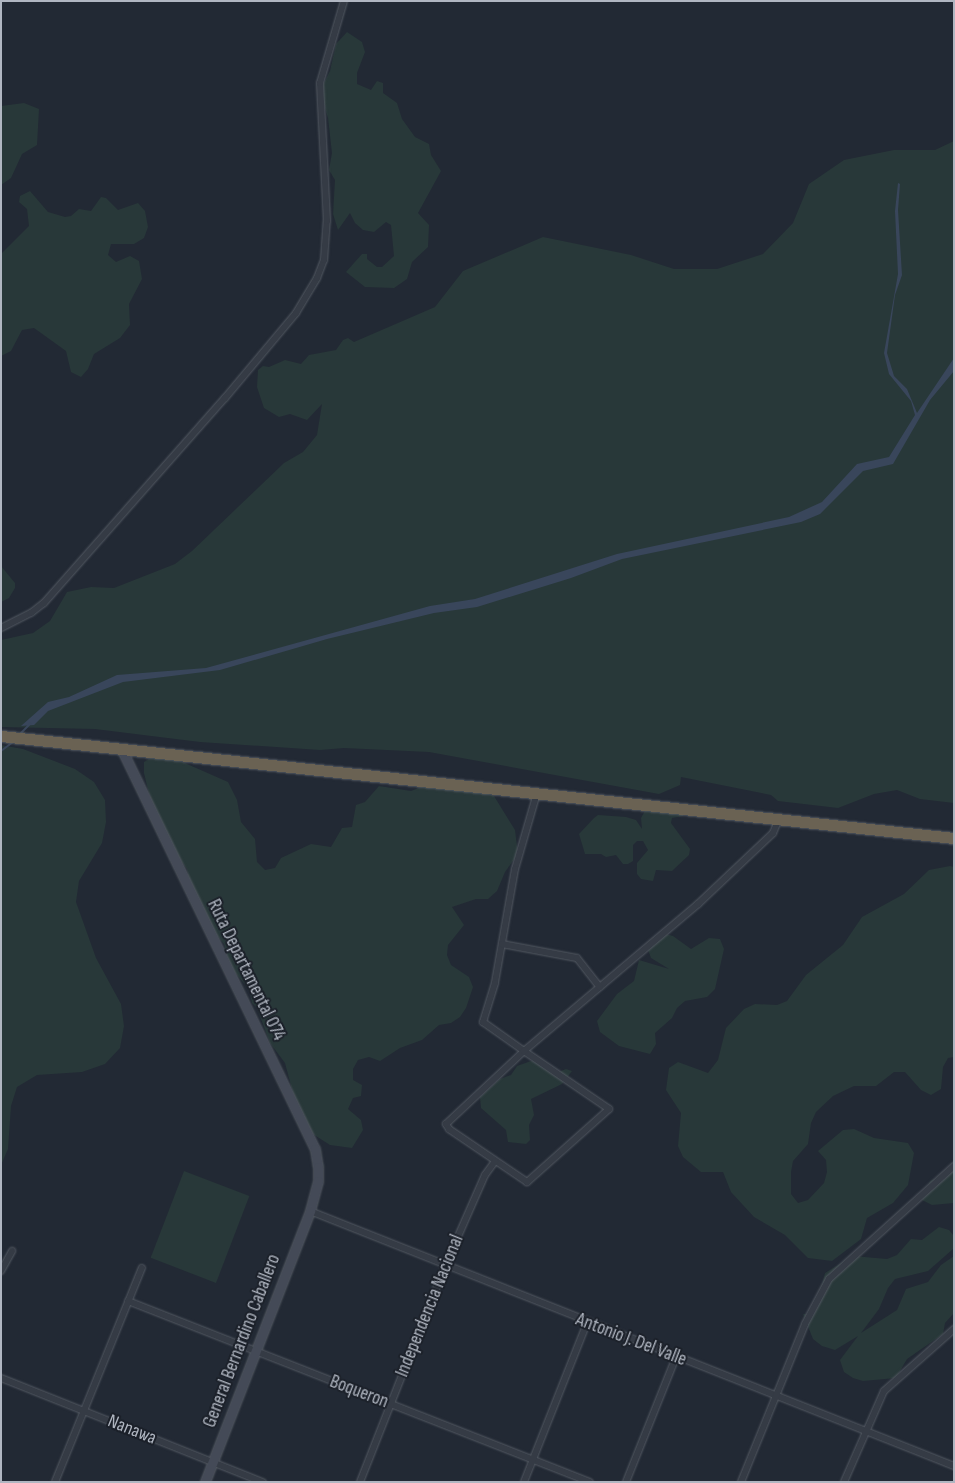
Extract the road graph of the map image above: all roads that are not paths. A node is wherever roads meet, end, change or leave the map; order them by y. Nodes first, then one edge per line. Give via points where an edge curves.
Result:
1 (344, 1) edge
2 (1, 628) edge
3 (1, 736) edge
4 (121, 748) junction
5 (537, 793) junction
6 (779, 819) junction
7 (954, 838) edge
8 (502, 944) junction
9 (600, 987) junction
10 (524, 1051) junction
11 (495, 1161) junction
12 (954, 1166) edge
13 (310, 1211) junction
14 (12, 1251) dead end
15 (445, 1266) junction
16 (142, 1268) dead end
17 (1, 1271) edge
18 (128, 1301) junction
19 (587, 1322) junction
20 (954, 1329) edge
21 (255, 1351) junction
22 (676, 1357) junction
23 (1, 1378) edge
24 (775, 1396) junction
25 (391, 1404) junction
26 (83, 1410) junction
27 (864, 1431) junction
28 (533, 1460) junction
29 (212, 1462) junction
30 (954, 1466) edge
31 (54, 1482) edge
32 (205, 1482) edge
33 (263, 1482) edge
34 (360, 1482) edge
35 (524, 1482) edge
36 (590, 1482) edge
37 (626, 1482) edge
38 (741, 1482) edge
39 (844, 1482) edge

1 - 2 street via 320,83 327,230 324,260 318,278 296,313 225,398 44,603
3 - 4 highway
4 - 5 highway
4 - 13 street, Ruta Departamental 074 via 314,1149 318,1181
5 - 6 highway
5 - 8 street via 515,869
6 - 7 highway
6 - 9 street via 773,833 741,864
8 - 9 street via 577,958
8 - 10 street via 483,1022
9 - 10 street
10 - 11 street via 446,1124
10 - 11 street via 609,1109 527,1182
11 - 15 street, Independencia Nacional via 485,1175
12 - 24 street via 829,1280 805,1324
13 - 15 street, Antonio J. Del Valle
13 - 21 street, General Bernardino Caballero
14 - 17 street
15 - 19 street, Antonio J. Del Valle
15 - 25 street, Independencia Nacional
16 - 18 street
18 - 21 street, Boqueron
18 - 26 street
19 - 22 street, Antonio J. Del Valle
19 - 28 street
20 - 27 street via 884,1392
21 - 25 street, Boqueron
21 - 29 street, General Bernardino Caballero
22 - 24 street, Antonio J. Del Valle
22 - 37 street
23 - 26 street, Nanawa
24 - 27 street, Antonio J. Del Valle
24 - 38 street
25 - 28 street, Boqueron
25 - 34 street, Independencia Nacional
26 - 29 street, Nanawa
26 - 31 street
27 - 30 street, Antonio J. Del Valle
27 - 39 street
28 - 35 street
28 - 36 street, Boqueron
29 - 32 street, General Bernardino Caballero
29 - 33 street, Nanawa

